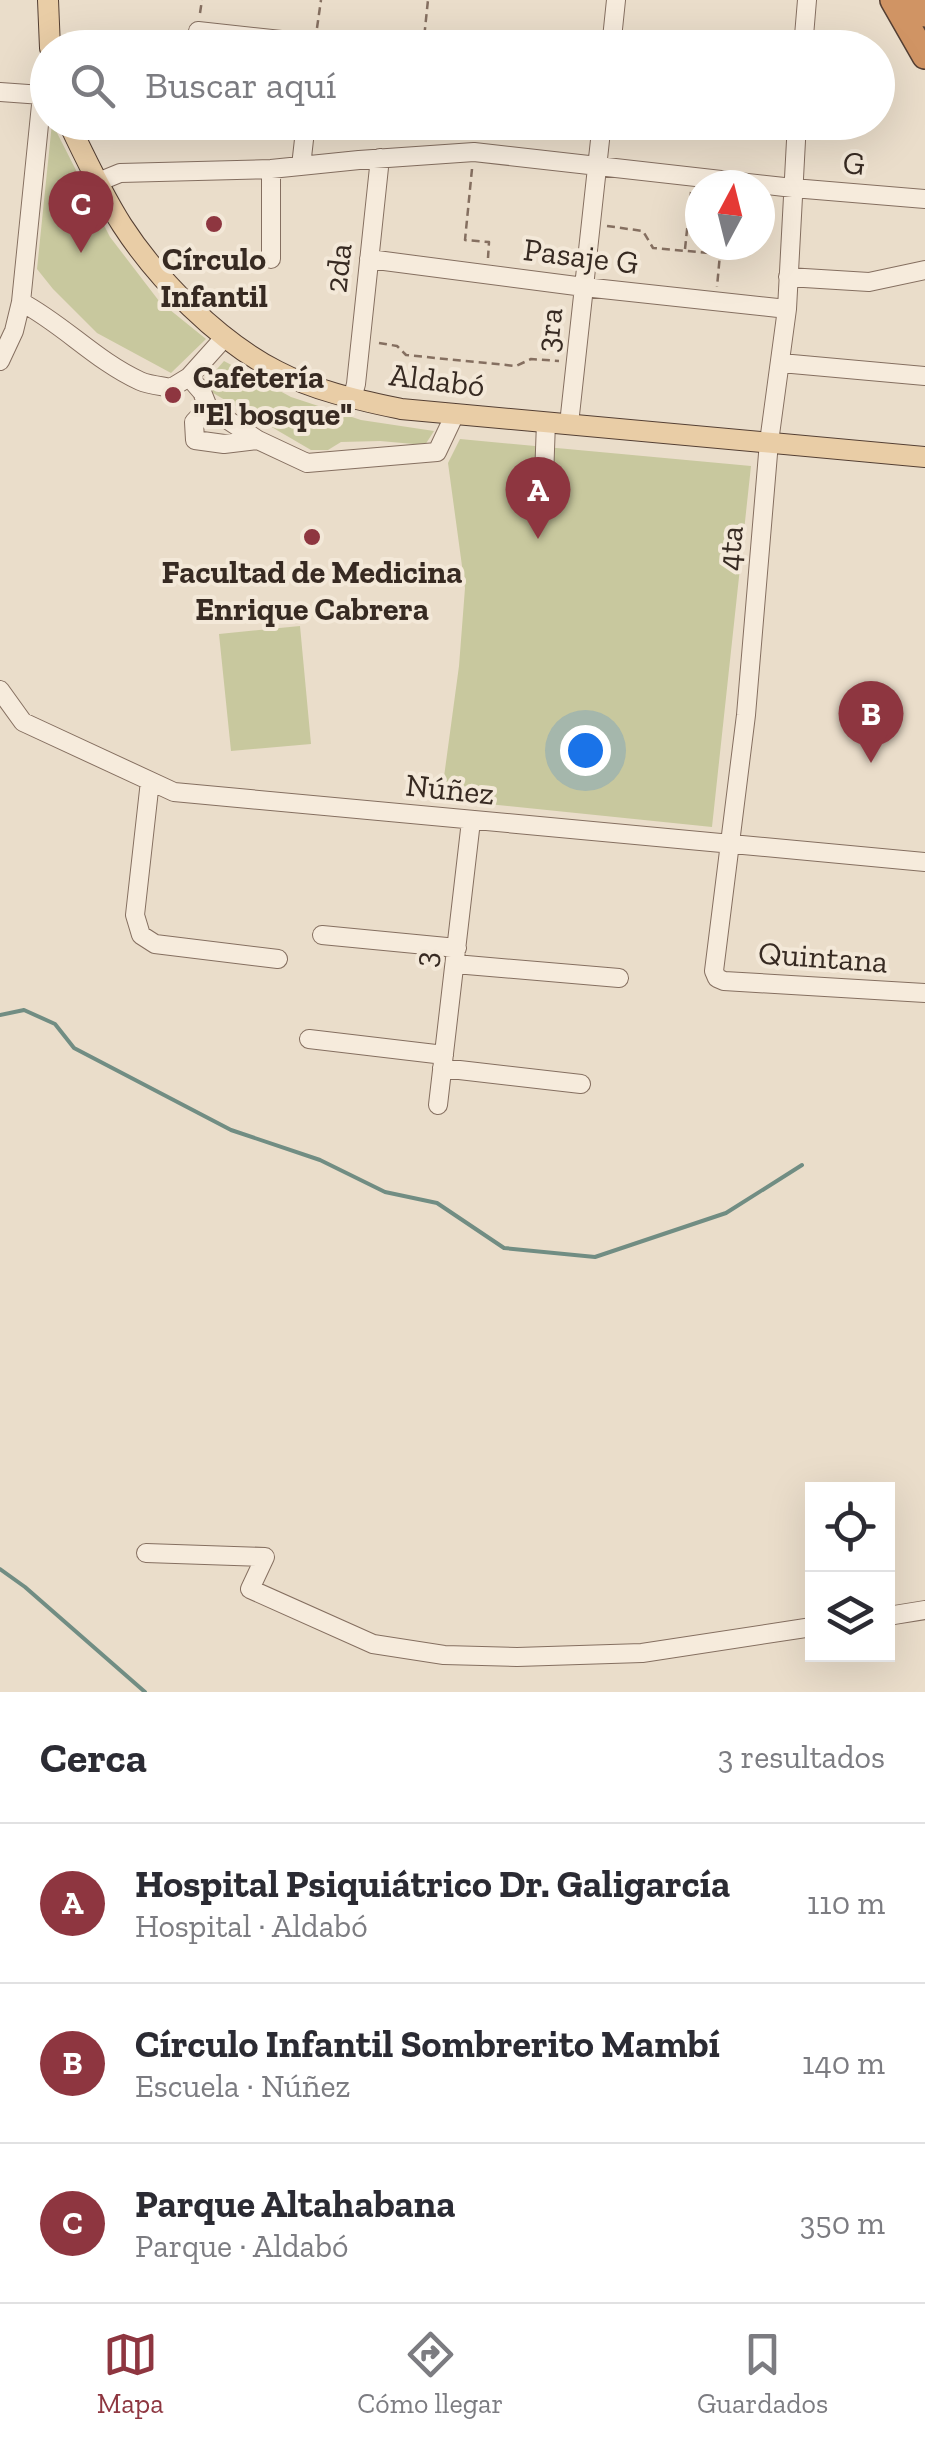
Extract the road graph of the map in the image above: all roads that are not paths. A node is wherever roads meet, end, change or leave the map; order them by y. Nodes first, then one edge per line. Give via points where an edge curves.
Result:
1 (48, 0) edge
2 (616, 0) edge
3 (807, 0) edge
4 (893, 0) edge
5 (917, 0) edge
6 (925, 14) edge
7 (49, 30) edge
8 (613, 30) edge
9 (804, 30) edge
10 (925, 56) edge
11 (0, 92) edge
12 (30, 93) edge
13 (40, 140) edge
14 (77, 140) edge
15 (304, 140) edge
16 (600, 140) edge
17 (797, 140) edge
18 (380, 158) junction
19 (301, 166) junction
20 (597, 167) junction
21 (272, 169) junction
22 (98, 182) junction
23 (793, 188) junction
24 (925, 200) edge
25 (271, 259) dead end
26 (368, 259) junction
27 (925, 270) edge
28 (788, 278) junction
29 (584, 287) junction
30 (21, 302) junction
31 (787, 309) junction
32 (7, 330) edge
33 (224, 338) junction
34 (0, 362) edge
35 (781, 363) junction
36 (925, 376) edge
37 (189, 377) junction
38 (354, 392) junction
39 (208, 407) junction
40 (455, 414) junction
41 (546, 422) junction
42 (569, 424) junction
43 (258, 440) junction
44 (769, 442) junction
45 (925, 457) edge
46 (544, 478) dead end
47 (0, 690) edge
48 (150, 780) junction
49 (471, 821) junction
50 (730, 845) junction
51 (925, 862) edge
52 (322, 935) dead end
53 (456, 956) junction
54 (278, 959) dead end
55 (619, 978) dead end
56 (718, 978) joint
57 (925, 993) edge
58 (309, 1039) dead end
59 (443, 1061) junction
60 (580, 1084) dead end
61 (438, 1105) dead end
62 (146, 1553) dead end
63 (805, 1628) edge

1 - 7 main road
2 - 8 street
3 - 9 street
4 - 10 highway
5 - 6 highway
11 - 12 street
13 - 30 street
14 - 22 main road, Aldabó
15 - 19 street
16 - 20 street, 3ra
17 - 23 street, 4ta
18 - 19 street, G
18 - 20 street, G via 483,157
18 - 26 street, 2da
19 - 21 street, G
20 - 23 street, G
20 - 29 street, 3ra
21 - 22 street, G via 120,173
21 - 25 street
22 - 33 main road, Aldabó via 150,266
23 - 24 street, G
23 - 28 street, 4ta
26 - 29 street, Pasaje G
26 - 38 street, 2da
27 - 28 street via 869,282
28 - 31 street, 4ta
29 - 31 street, Pasaje G
29 - 42 street, 3ra
30 - 32 street
30 - 37 street via 142,383 171,388
31 - 35 street, 4ta
32 - 34 street
33 - 37 street
33 - 38 main road, Aldabó via 277,371
35 - 36 street
35 - 44 street, 4ta
37 - 39 street
38 - 40 main road, Aldabó via 401,409
39 - 43 street
39 - 43 street via 194,422 195,440
40 - 41 main road, Aldabó
40 - 43 street via 437,452 307,463
41 - 42 main road, Aldabó
41 - 46 street
42 - 44 main road, Aldabó
44 - 45 main road, Aldabó
44 - 50 street, 4ta
47 - 48 street, Núñez via 22,722
48 - 49 street, Núñez via 174,792
48 - 54 street via 135,915 141,934 155,944
49 - 50 street, Núñez
49 - 53 street, 3
50 - 51 street, Núñez
50 - 56 street, 4ta
52 - 53 street
53 - 55 street
53 - 59 street, 3
56 - 57 street, Quintana
58 - 59 street
59 - 60 street
59 - 61 street, 3
62 - 63 street via 265,1557 250,1589 373,1644 444,1654 642,1653

